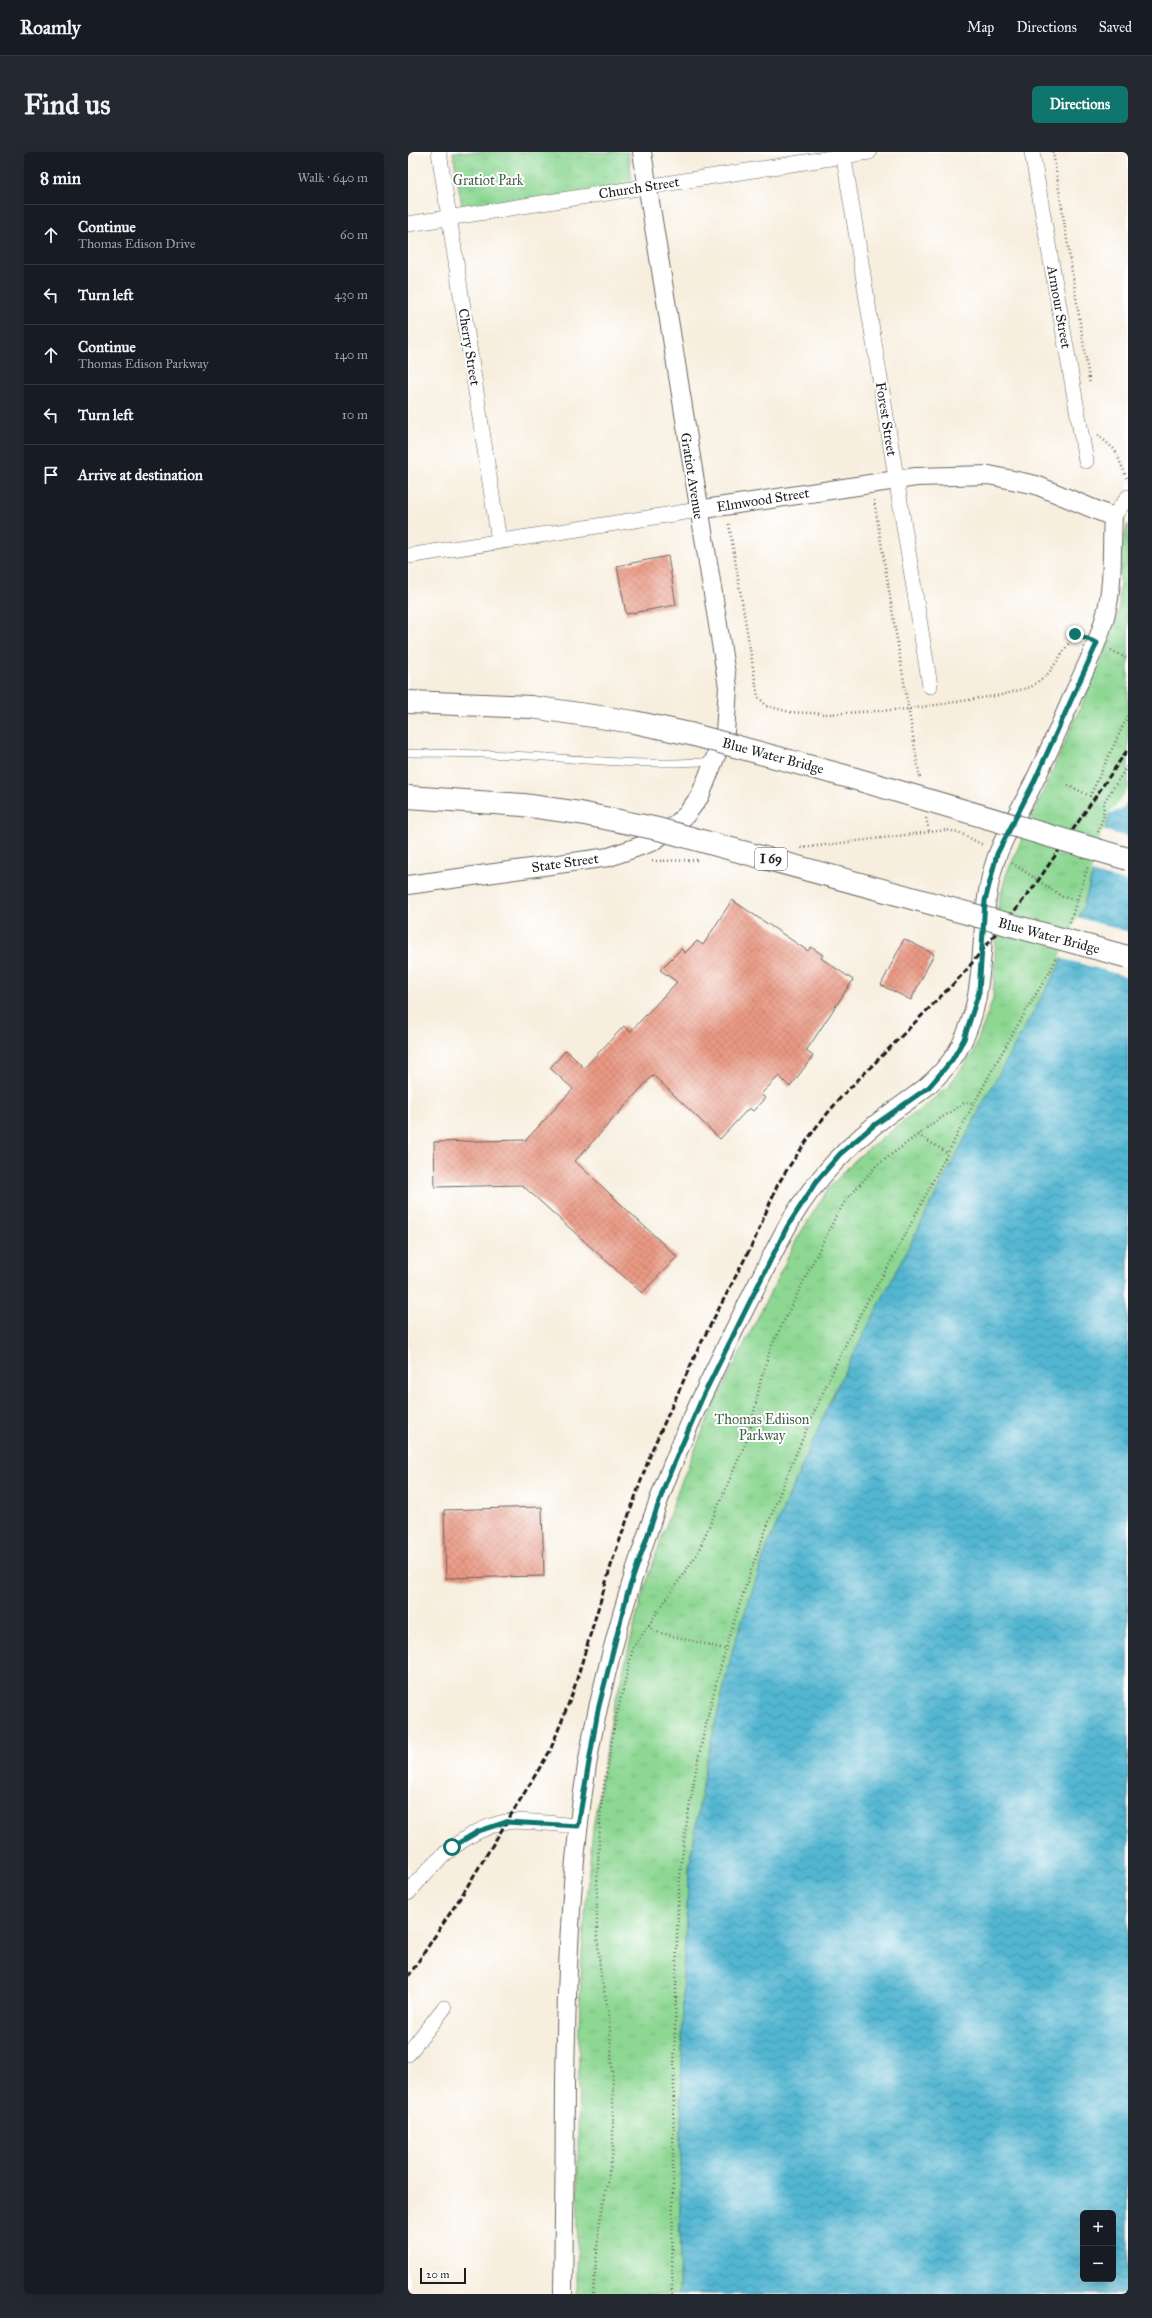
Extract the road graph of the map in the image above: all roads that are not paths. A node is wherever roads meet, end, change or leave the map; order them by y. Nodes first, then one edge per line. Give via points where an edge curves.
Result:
1 (439, 152) edge
2 (642, 152) edge
3 (869, 152) edge
4 (1032, 152) edge
5 (843, 154) edge
6 (647, 187) junction
7 (450, 218) junction
8 (408, 224) edge
9 (1086, 461) dead end
10 (896, 481) junction
11 (1128, 497) edge
12 (698, 510) junction
13 (1112, 517) junction
14 (499, 541) junction
15 (408, 556) edge
16 (930, 686) dead end
17 (408, 702) edge
18 (408, 752) edge
19 (715, 761) junction
20 (700, 796) joint
21 (408, 797) edge
22 (1128, 859) edge
23 (408, 885) edge
24 (1128, 957) edge
25 (578, 1826) junction
26 (408, 1893) edge
27 (444, 2008) dead end
28 (408, 2054) edge
29 (564, 2294) edge

1 - 7 street, Cherry Street
2 - 6 street, Gratiot Avenue
3 - 5 street, Church Street
4 - 9 street, Armour Street
5 - 6 street, Church Street
5 - 10 street, Forest Street
6 - 7 street, Church Street
6 - 12 street, Gratiot Avenue
7 - 8 street, Church Street
7 - 14 street, Cherry Street
10 - 12 street, Elmwood Street
10 - 13 street, Elmwood Street via 916,477 989,475 1036,485
10 - 16 street, Forest Street
11 - 13 street
12 - 14 street, Elmwood Street
12 - 19 street, Gratiot Avenue via 728,687 725,732
13 - 25 street via 1111,587 1107,611 1097,643 1034,782 997,854 985,901 979,992 964,1039 952,1060 929,1087 873,1126 840,1154 816,1182 787,1227 703,1396 666,1482 627,1595 598,1710
14 - 15 street, Elmwood Street
17 - 22 highway, Blue Water Bridge, bridge via 530,707 627,721 690,734 856,779
18 - 19 lane via 513,755 642,764
19 - 20 street, Gratiot Avenue
20 - 23 street, State Street via 672,828 652,842 631,851 609,857
21 - 24 highway, Blue Water Bridge / I 69, bridge via 523,805 580,813 658,829
25 - 26 street via 506,1822 479,1831 441,1856
25 - 29 street via 567,1978
27 - 28 street

